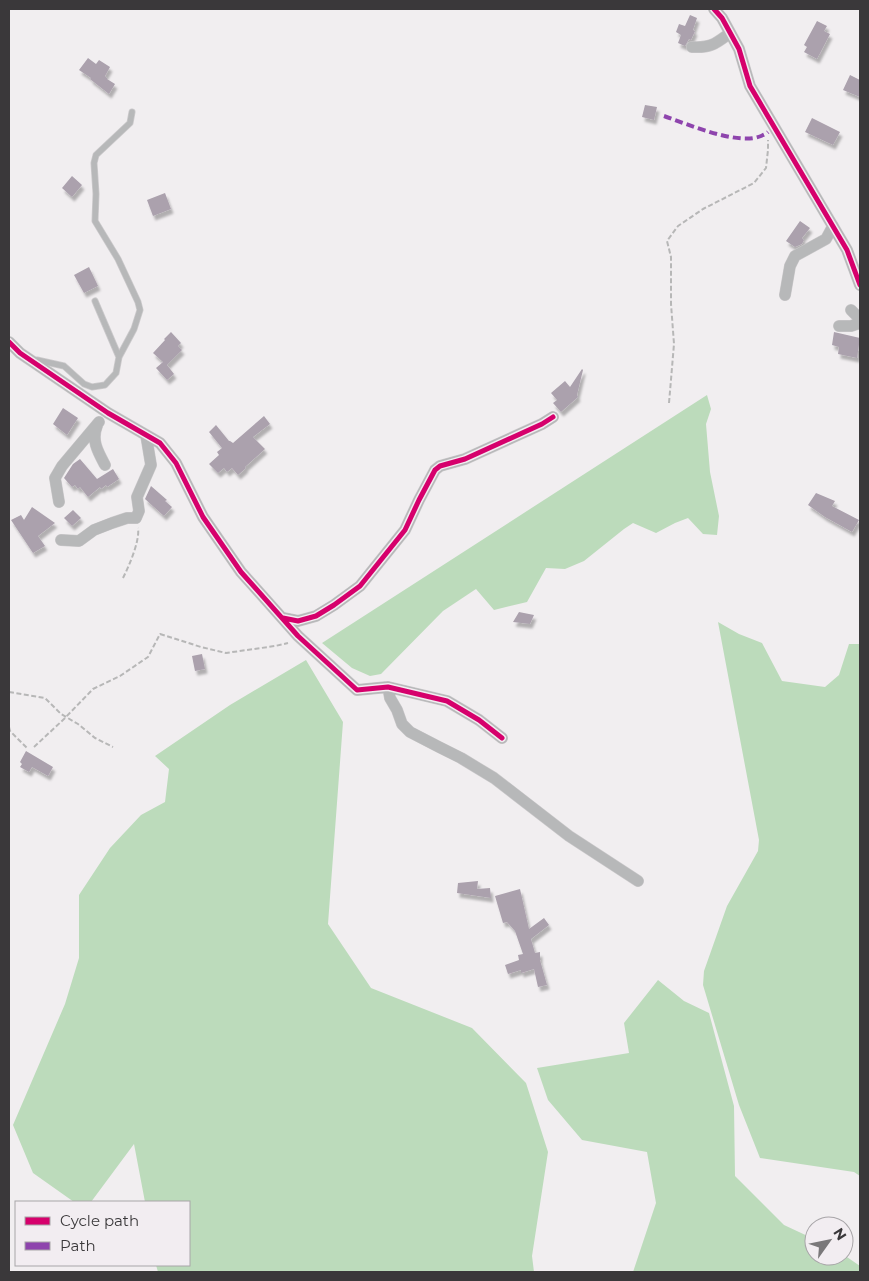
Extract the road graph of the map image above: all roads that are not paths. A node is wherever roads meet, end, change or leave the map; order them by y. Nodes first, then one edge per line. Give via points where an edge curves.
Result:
1 (714, 9) edge
2 (730, 33) junction
3 (692, 47) dead end
4 (132, 112) dead end
5 (833, 226) junction
6 (860, 285) edge
7 (786, 295) dead end
8 (94, 301) dead end
9 (851, 310) dead end
10 (860, 321) edge
11 (839, 326) dead end
12 (9, 342) edge
13 (23, 355) junction
14 (119, 358) junction
15 (105, 411) junction
16 (553, 417) dead end
17 (99, 422) junction
18 (146, 435) junction
19 (104, 465) dead end
20 (59, 502) dead end
21 (61, 540) dead end
22 (286, 622) junction
23 (388, 687) junction
24 (502, 738) dead end
25 (638, 881) dead end

1 - 2 street
2 - 3 street via 706,48
2 - 5 street via 739,49 750,86
4 - 14 lane via 130,123 96,155 94,163 95,221 118,259 140,310
5 - 6 street via 847,250
5 - 7 street via 826,239 795,256 790,266
8 - 14 lane
9 - 10 street
10 - 11 street via 851,326
12 - 13 street
13 - 14 lane via 64,366 92,387 105,385 116,373
13 - 15 street
15 - 17 street
15 - 18 street
16 - 22 street via 472,456 440,466 419,500 406,530 360,586 316,616
17 - 19 street via 95,433 96,447
17 - 20 street via 55,478
18 - 21 street via 151,465 137,497 139,511 136,518 94,530 79,541
18 - 22 street via 160,443 176,463 203,517 242,572
22 - 23 street via 358,690
23 - 24 street via 447,701
23 - 25 street via 402,724 410,732 494,778 569,836

